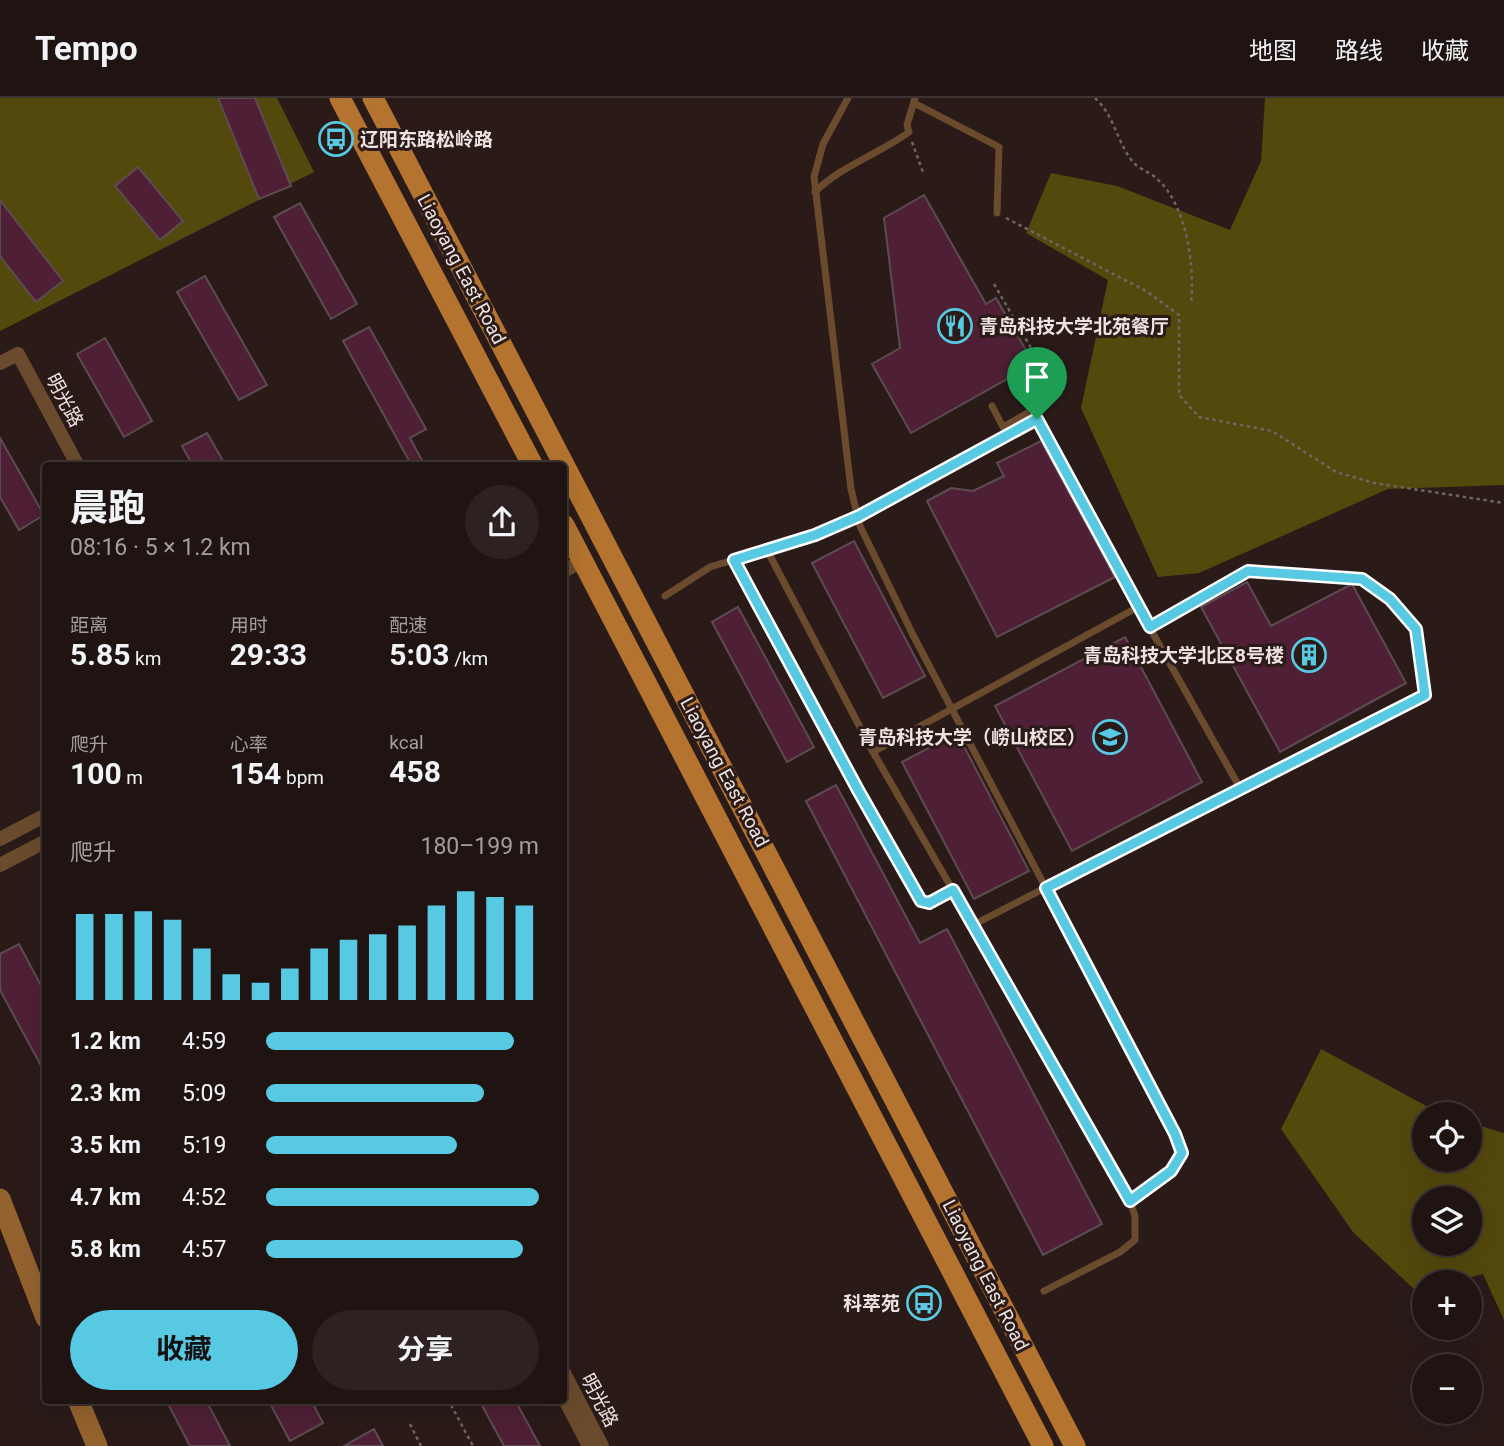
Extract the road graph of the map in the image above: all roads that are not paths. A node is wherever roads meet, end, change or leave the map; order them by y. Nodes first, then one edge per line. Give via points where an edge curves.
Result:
1 (340, 98) edge
2 (373, 98) edge
3 (848, 98) edge
4 (915, 100) edge
5 (816, 192) junction
6 (997, 213) road end
7 (0, 363) edge
8 (1052, 399) road end
9 (992, 406) dead end
10 (76, 462) edge
11 (531, 462) edge
12 (563, 462) edge
13 (567, 471) edge
14 (859, 516) junction
15 (567, 539) edge
16 (767, 550) junction
17 (734, 560) junction
18 (573, 566) edge
19 (665, 596) dead end
20 (1138, 607) junction
21 (1150, 627) junction
22 (952, 708) junction
23 (873, 752) junction
24 (1240, 789) junction
25 (42, 817) edge
26 (0, 839) edge
27 (42, 844) edge
28 (0, 865) edge
29 (1046, 888) junction
30 (953, 890) junction
31 (973, 925) junction
32 (0, 1199) edge
33 (1130, 1201) junction
34 (1044, 1292) dead end
35 (42, 1308) edge
36 (567, 1379) edge
37 (80, 1404) edge
38 (567, 1404) edge
39 (97, 1446) edge
40 (589, 1446) edge
41 (602, 1446) edge
42 (1043, 1446) edge
43 (1075, 1446) edge

1 - 11 main road, Liaoyang East Road
2 - 12 main road, Liaoyang East Road
3 - 5 lane via 823,144 814,177
4 - 5 lane via 909,132 826,181
4 - 6 lane via 999,147
5 - 14 lane via 849,476
7 - 10 street, 明光路 via 18,354
8 - 9 lane via 1003,427
13 - 43 main road, Liaoyang East Road
14 - 16 lane
14 - 20 lane via 1037,419
14 - 22 lane
15 - 18 main road, Liaoyang East Road
16 - 17 lane
16 - 23 lane
17 - 19 lane via 710,567
17 - 30 lane via 921,901 929,903
18 - 42 main road, Liaoyang East Road
20 - 21 lane
20 - 22 lane
21 - 24 lane
21 - 24 lane via 1248,571 1362,579 1390,599 1416,629 1425,695
22 - 23 lane
22 - 29 lane
23 - 30 lane
24 - 29 lane
25 - 26 street
27 - 28 street
29 - 31 lane
29 - 33 lane via 1182,1153 1171,1171
30 - 31 lane
31 - 33 lane
32 - 35 street
33 - 34 lane via 1135,1240
36 - 41 street, 明光路
37 - 39 street
38 - 40 street, 明光路

